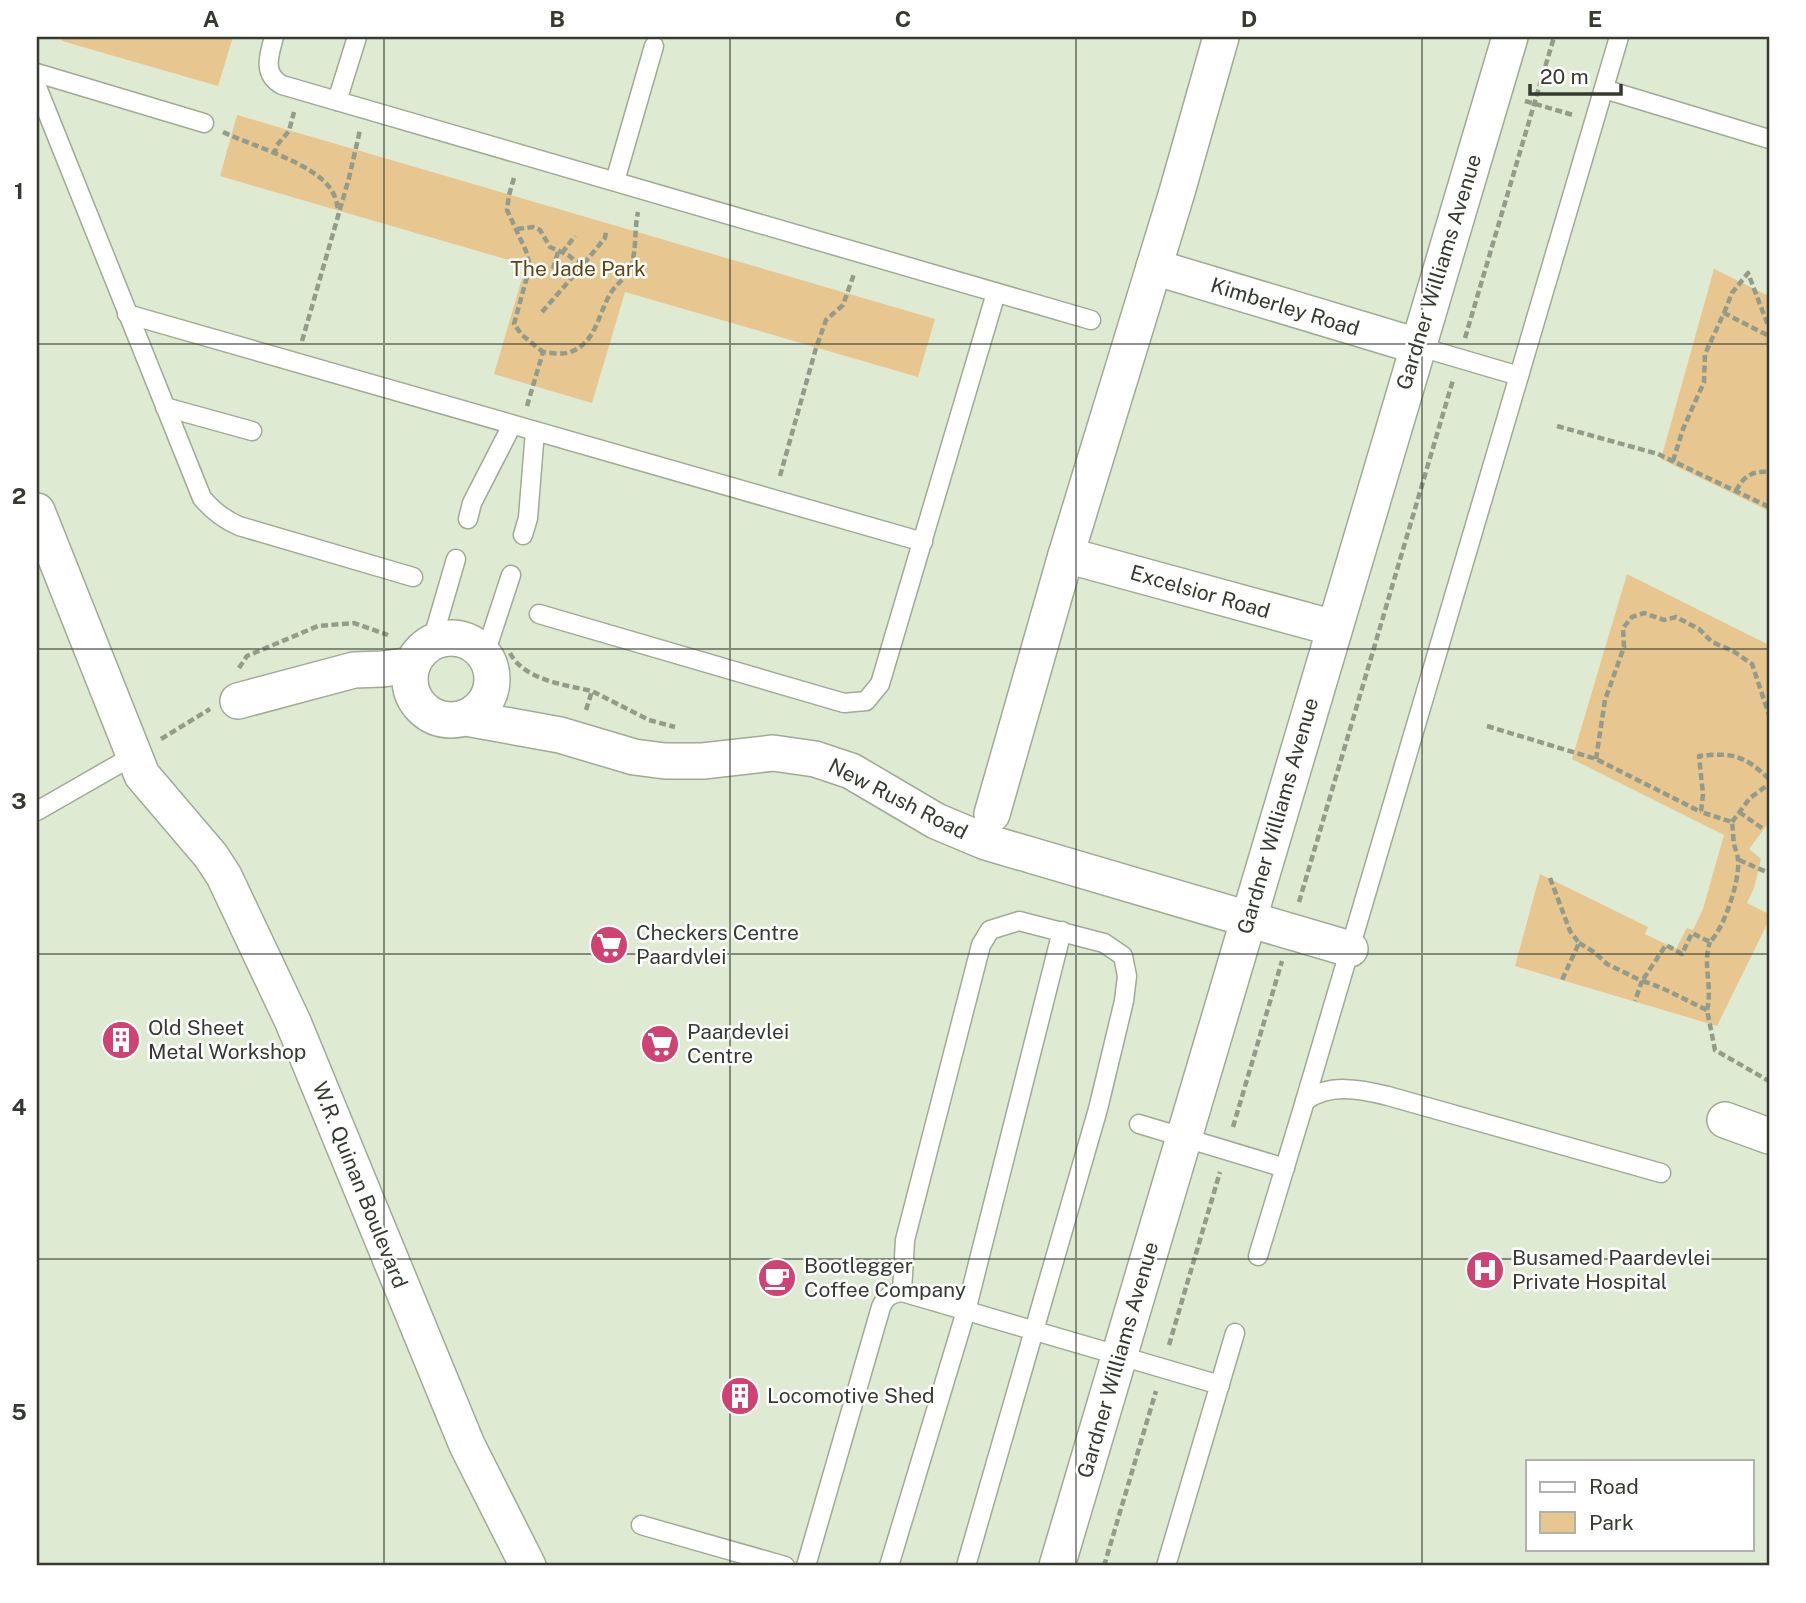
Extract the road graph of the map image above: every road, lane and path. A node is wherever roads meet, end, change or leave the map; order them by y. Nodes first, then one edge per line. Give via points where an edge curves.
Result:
1 (274, 37) edge
2 (357, 37) edge
3 (1220, 37) edge
4 (1554, 37) edge
5 (1619, 37) edge
6 (654, 46) dead end
7 (1503, 47) edge
8 (37, 73) edge
9 (37, 87) edge
10 (1604, 89) junction
11 (301, 90) junction
12 (337, 101) junction
13 (367, 109) junction
14 (204, 123) joint
15 (1769, 139) edge
16 (522, 154) junction
17 (274, 155) junction
18 (615, 181) junction
19 (643, 189) junction
20 (339, 210) junction
21 (517, 229) junction
22 (606, 230) dead end
23 (575, 236) dead end
24 (560, 252) junction
25 (860, 253) junction
26 (582, 266) junction
27 (1154, 267) junction
28 (553, 269) dead end
29 (996, 292) junction
30 (542, 312) dead end
31 (1724, 313) junction
32 (127, 314) junction
33 (1091, 320) dead end
34 (1769, 328) edge
35 (1769, 336) edge
36 (1417, 345) junction
37 (542, 352) junction
38 (1460, 358) junction
39 (296, 363) junction
40 (1519, 376) junction
41 (165, 407) junction
42 (1557, 426) dead end
43 (523, 428) junction
44 (252, 430) dead end
45 (1673, 461) junction
46 (1769, 471) edge
47 (1736, 491) junction
48 (774, 500) junction
49 (1769, 507) edge
50 (37, 511) edge
51 (468, 519) dead end
52 (523, 535) dead end
53 (923, 542) junction
54 (1066, 555) junction
55 (456, 559) dead end
56 (511, 575) dead end
57 (414, 577) dead end
58 (538, 614) dead end
59 (1334, 628) junction
60 (497, 648) junction
61 (422, 653) junction
62 (319, 679) junction
63 (492, 688) junction
64 (592, 691) dead end
65 (225, 704) joint
66 (418, 704) junction
67 (1769, 715) edge
68 (466, 718) junction
69 (1487, 726) dead end
70 (560, 735) junction
71 (133, 756) junction
72 (1596, 759) junction
73 (1769, 782) edge
74 (37, 811) edge
75 (1739, 812) junction
76 (1700, 813) junction
77 (992, 814) dead end
78 (1732, 822) junction
79 (1762, 828) dead end
80 (1738, 860) junction
81 (1769, 873) edge
82 (1550, 878) dead end
83 (1248, 919) junction
84 (1062, 931) junction
85 (1291, 931) junction
86 (1710, 942) junction
87 (1579, 943) junction
88 (1350, 949) junction
89 (1563, 980) dead end
90 (1642, 981) junction
91 (1635, 1001) dead end
92 (1707, 1010) junction
93 (1769, 1081) edge
94 (1305, 1101) junction
95 (1725, 1120) dead end
96 (1139, 1124) dead end
97 (1769, 1136) edge
98 (1184, 1137) junction
99 (1227, 1150) junction
100 (1285, 1168) junction
101 (1661, 1173) dead end
102 (1258, 1256) dead end
103 (902, 1292) junction
104 (966, 1311) junction
105 (1036, 1331) junction
106 (1235, 1333) dead end
107 (1119, 1355) junction
108 (1162, 1368) junction
109 (1220, 1385) junction
110 (641, 1525) dead end
111 (528, 1566) edge
112 (785, 1566) edge
113 (806, 1566) edge
114 (889, 1566) edge
115 (966, 1566) edge
116 (1057, 1566) edge
117 (1104, 1566) edge
118 (1166, 1566) edge

1 - 11 lane via 268,58 271,76 282,85
2 - 12 lane
3 - 27 street
4 - 38 path
5 - 10 lane
6 - 18 lane
7 - 36 street, Gardner Williams Avenue
8 - 14 lane
9 - 32 lane
10 - 15 lane
10 - 40 lane
11 - 12 lane
11 - 17 path via 289,131
12 - 13 lane
13 - 16 lane
13 - 20 path
14 - 17 path
16 - 18 lane
16 - 21 path via 507,210
17 - 20 path via 317,174 333,191
18 - 19 lane
19 - 25 lane
19 - 37 path via 634,231 636,246 626,278 612,292 582,345 568,353
20 - 39 path
21 - 24 path via 540,230 550,247
21 - 37 path via 530,265 514,324
22 - 26 path via 605,239
23 - 24 path
24 - 26 path
24 - 28 path
25 - 29 lane
25 - 48 path via 843,305 826,320 816,348
26 - 30 path
27 - 36 street, Kimberley Road
27 - 54 street
29 - 33 lane
29 - 53 lane
31 - 34 path via 1732,293 1748,274
31 - 35 path
31 - 45 path via 1705,354 1704,382
32 - 39 lane
32 - 41 lane
36 - 38 lane
36 - 59 street, Gardner Williams Avenue
37 - 43 path
38 - 40 lane
38 - 85 path
39 - 43 lane
40 - 88 lane
41 - 44 lane
41 - 57 lane via 202,498 225,520
42 - 45 path
43 - 48 lane
43 - 51 lane via 472,503
43 - 52 lane via 528,519
45 - 47 path
46 - 47 path via 1748,475
47 - 49 path
48 - 53 lane
50 - 71 street, W.R. Quinan Boulevard
53 - 58 lane via 880,684 866,701 844,703
54 - 59 street, Excelsior Road
54 - 77 street
55 - 61 lane
56 - 60 lane
59 - 83 street, Gardner Williams Avenue
60 - 61 street, New Rush Road via 455,638
60 - 63 street
60 - 64 path via 551,682
61 - 62 street, New Rush Road via 383,669
61 - 66 street via 410,679
62 - 65 street, New Rush Road
62 - 66 street, New Rush Road via 354,684
63 - 68 street via 487,701
63 - 70 street, New Rush Road
65 - 71 path
66 - 68 street, New Rush Road via 440,719
67 - 72 path via 1752,664 1676,617 1664,620 1644,613 1622,628 1624,648 1605,701
68 - 70 street, New Rush Road
69 - 72 path
70 - 83 street, New Rush Road via 634,757 665,761 773,753 831,763 860,775 936,821 986,842
71 - 74 lane
71 - 111 street, W.R. Quinan Boulevard via 151,788 224,876 293,1021 467,1445
72 - 76 path
73 - 75 path
73 - 76 path via 1740,756 1699,756
75 - 78 path
75 - 79 path
76 - 78 path
78 - 80 path
80 - 81 path
80 - 86 path via 1731,906
82 - 87 path
83 - 85 street, New Rush Road
83 - 98 street, Gardner Williams Avenue
84 - 103 lane via 1019,921 990,930 981,945 905,1240
84 - 104 lane
84 - 105 lane via 1104,943 1123,956 1127,976 1098,1109
85 - 88 street, New Rush Road
85 - 99 path
86 - 90 path via 1692,933 1682,954 1666,945
86 - 92 path via 1705,955
87 - 89 path
87 - 90 path via 1613,968
88 - 94 lane
90 - 91 path
90 - 92 path
92 - 93 path via 1715,1050
94 - 100 lane
94 - 101 lane via 1316,1093 1361,1089
95 - 97 street
96 - 98 lane
98 - 99 lane
98 - 107 street, Gardner Williams Avenue
99 - 100 lane
99 - 108 path
100 - 102 lane
103 - 104 lane
103 - 113 lane via 888,1297 881,1307
104 - 105 lane
104 - 114 lane
105 - 107 lane
105 - 115 lane
106 - 109 lane
107 - 108 lane
107 - 116 street, Gardner Williams Avenue
108 - 109 lane
108 - 117 path
109 - 118 lane
110 - 112 lane

